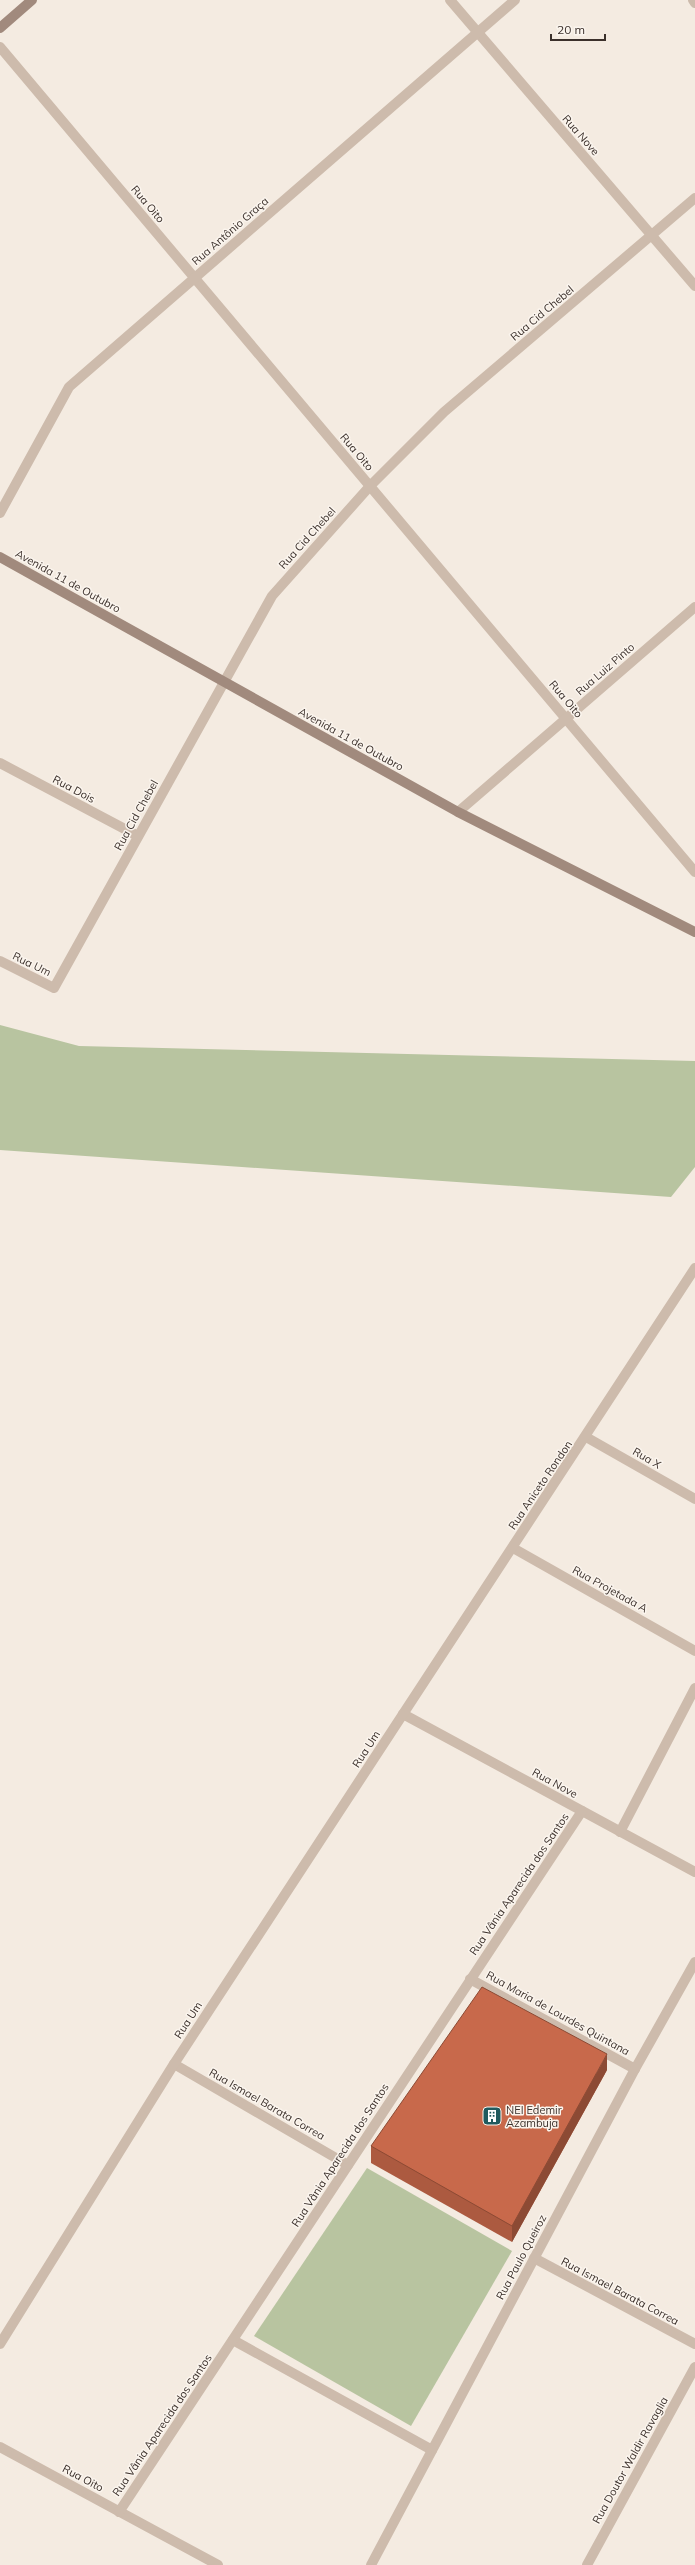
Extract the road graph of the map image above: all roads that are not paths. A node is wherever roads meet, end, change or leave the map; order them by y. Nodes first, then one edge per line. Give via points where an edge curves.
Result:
1 (32, 0) edge
2 (450, 0) edge
3 (515, 0) edge
4 (693, 0) edge
5 (695, 2) edge
6 (0, 28) edge
7 (477, 32) junction
8 (0, 47) edge
9 (695, 198) edge
10 (651, 235) junction
11 (194, 278) junction
12 (695, 286) edge
13 (370, 486) junction
14 (0, 513) edge
15 (0, 557) edge
16 (695, 607) edge
17 (224, 681) junction
18 (566, 718) junction
19 (0, 764) edge
20 (458, 812) junction
21 (138, 836) junction
22 (695, 872) edge
23 (695, 932) edge
24 (0, 961) edge
25 (54, 988) joint
26 (695, 1268) edge
27 (586, 1437) junction
28 (695, 1499) edge
29 (512, 1548) junction
30 (695, 1651) edge
31 (695, 1688) edge
32 (403, 1714) junction
33 (582, 1811) junction
34 (620, 1832) junction
35 (695, 1872) edge
36 (695, 1962) edge
37 (470, 1979) junction
38 (174, 2064) junction
39 (635, 2069) junction
40 (348, 2164) junction
41 (534, 2258) junction
42 (233, 2340) junction
43 (0, 2344) edge
44 (695, 2344) edge
45 (695, 2367) edge
46 (0, 2447) edge
47 (432, 2450) junction
48 (119, 2512) junction
49 (218, 2565) edge
50 (371, 2565) edge
51 (587, 2565) edge

1 - 6 street
2 - 7 street, Rua Nove
3 - 7 street, Rua Antônio Graça
4 - 5 street
7 - 10 street, Rua Nove
7 - 11 street, Rua Antônio Graça
8 - 11 street, Rua Oito
9 - 10 street, Rua Cid Chebel
10 - 12 street, Rua Nove
10 - 13 street, Rua Cid Chebel via 444,412
11 - 13 street, Rua Oito
11 - 14 street, Rua Antônio Graça via 69,387
13 - 17 street, Rua Cid Chebel via 272,596
13 - 18 street, Rua Oito
15 - 17 street, Avenida 11 de Outubro
16 - 18 street, Rua Luiz Pinto
17 - 20 street, Avenida 11 de Outubro
17 - 21 street, Rua Cid Chebel
18 - 20 street, Rua Luiz Pinto
18 - 22 street, Rua Oito
19 - 21 street, Rua Dois
20 - 23 street, Avenida 11 de Outubro
21 - 25 street, Rua Cid Chebel
24 - 25 street, Rua Um
26 - 27 street, Rua Aniceto Rondon
27 - 28 street, Rua X
27 - 29 street, Rua Aniceto Rondon
29 - 30 street, Rua Projetada A
29 - 32 street, Rua Aniceto Rondon
31 - 34 street
32 - 33 street, Rua Nove
32 - 38 street, Rua Um
33 - 34 street, Rua Nove
33 - 37 street, Rua Vânia Aparecida dos Santos
34 - 35 street, Rua Nove
36 - 39 street, Rua Paulo Queiroz
37 - 39 street, Rua Maria de Lourdes Quintana
37 - 40 street, Rua Vânia Aparecida dos Santos
38 - 40 street, Rua Ismael Barata Correa
38 - 43 street, Rua Um
39 - 41 street, Rua Paulo Queiroz
40 - 42 street, Rua Vânia Aparecida dos Santos
41 - 44 street, Rua Ismael Barata Correa
41 - 47 street, Rua Paulo Queiroz
42 - 47 street
42 - 48 street, Rua Vânia Aparecida dos Santos
45 - 51 street, Rua Doutor Waldir Ravaglia
46 - 48 street, Rua Oito
47 - 50 street, Rua Paulo Queiroz
48 - 49 street, Rua Oito

